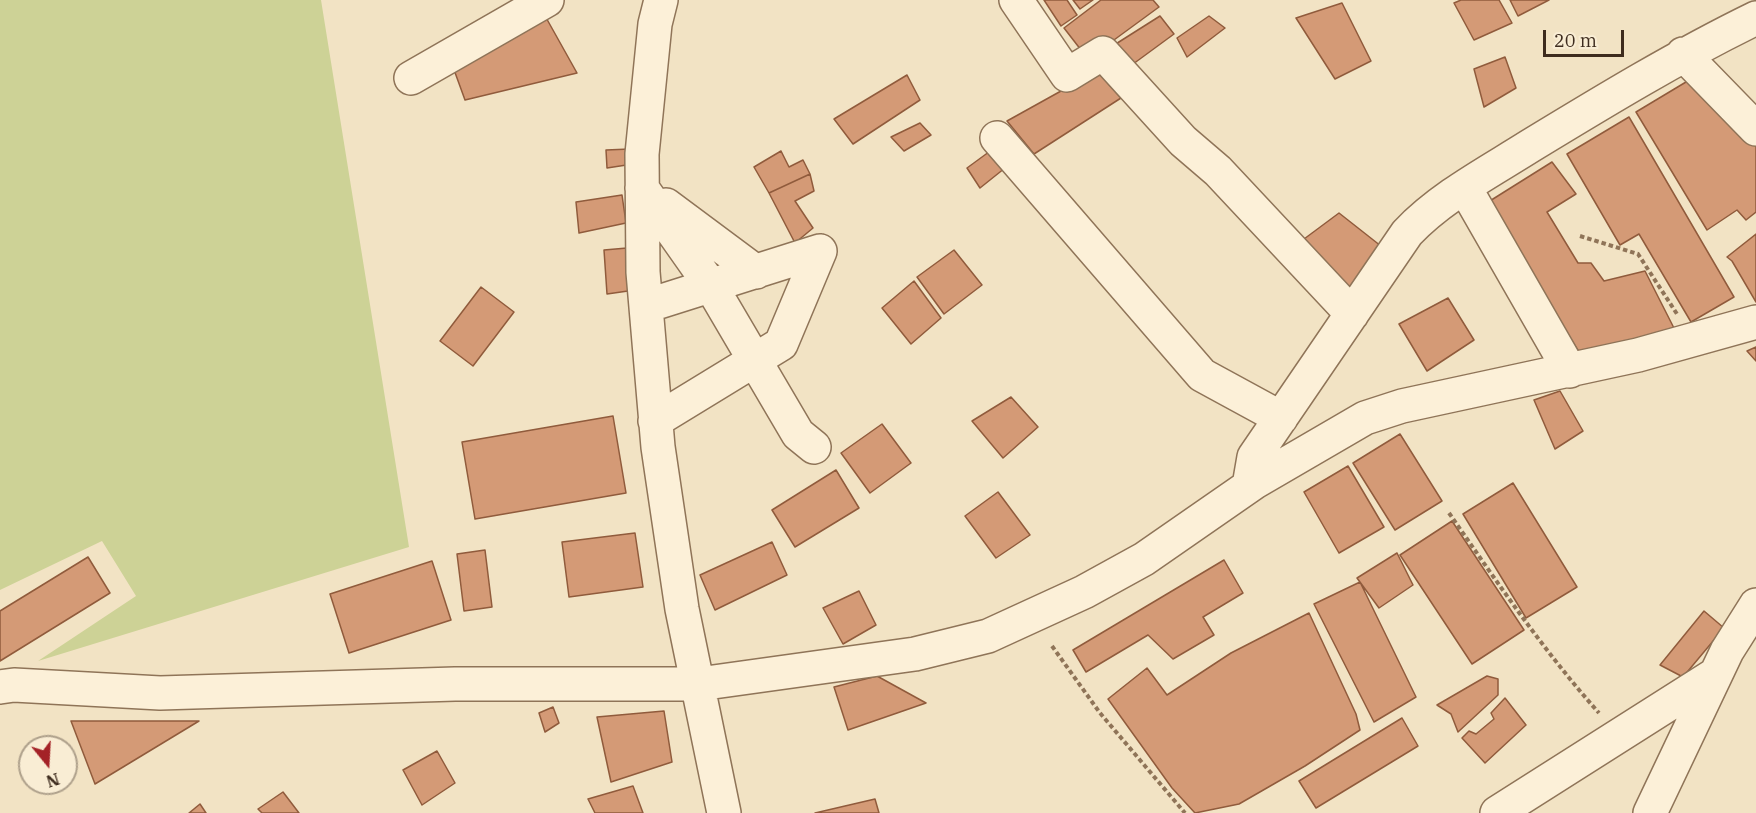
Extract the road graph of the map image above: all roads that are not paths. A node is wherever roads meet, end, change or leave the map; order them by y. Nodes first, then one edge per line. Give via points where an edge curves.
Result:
1 (547, 0) edge
2 (1016, 0) edge
3 (658, 4) edge
4 (1756, 18) edge
5 (1683, 54) junction
6 (411, 78) dead end
7 (1756, 129) edge
8 (997, 138) dead end
9 (642, 188) junction
10 (1465, 188) junction
11 (756, 272) junction
12 (711, 286) junction
13 (646, 306) junction
14 (1352, 314) junction
15 (1756, 322) edge
16 (754, 361) junction
17 (1570, 371) junction
18 (1281, 418) junction
19 (655, 421) junction
20 (814, 447) dead end
21 (1249, 486) junction
22 (1756, 605) edge
23 (1716, 674) junction
24 (699, 684) junction
25 (0, 687) edge
26 (724, 813) edge
27 (1497, 813) edge
28 (1650, 813) edge

1 - 6 street
2 - 14 street via 1067,75 1103,53
3 - 9 street
4 - 5 street
5 - 7 street
5 - 10 street
8 - 18 street via 1202,375
9 - 11 street
9 - 12 street
9 - 13 street
10 - 14 street via 1407,233
10 - 17 street
11 - 12 street
11 - 16 street via 820,251 781,344
12 - 13 street
12 - 16 street
13 - 19 street
14 - 18 street
15 - 17 street
16 - 19 street
16 - 20 street via 798,435
17 - 21 street via 1402,406 1365,418
18 - 21 street via 1254,457
19 - 24 street via 682,609
21 - 24 street via 1144,559 1084,592 988,636 915,654
22 - 23 street
23 - 27 street
23 - 28 street
24 - 25 street via 455,684 160,693
24 - 26 street

